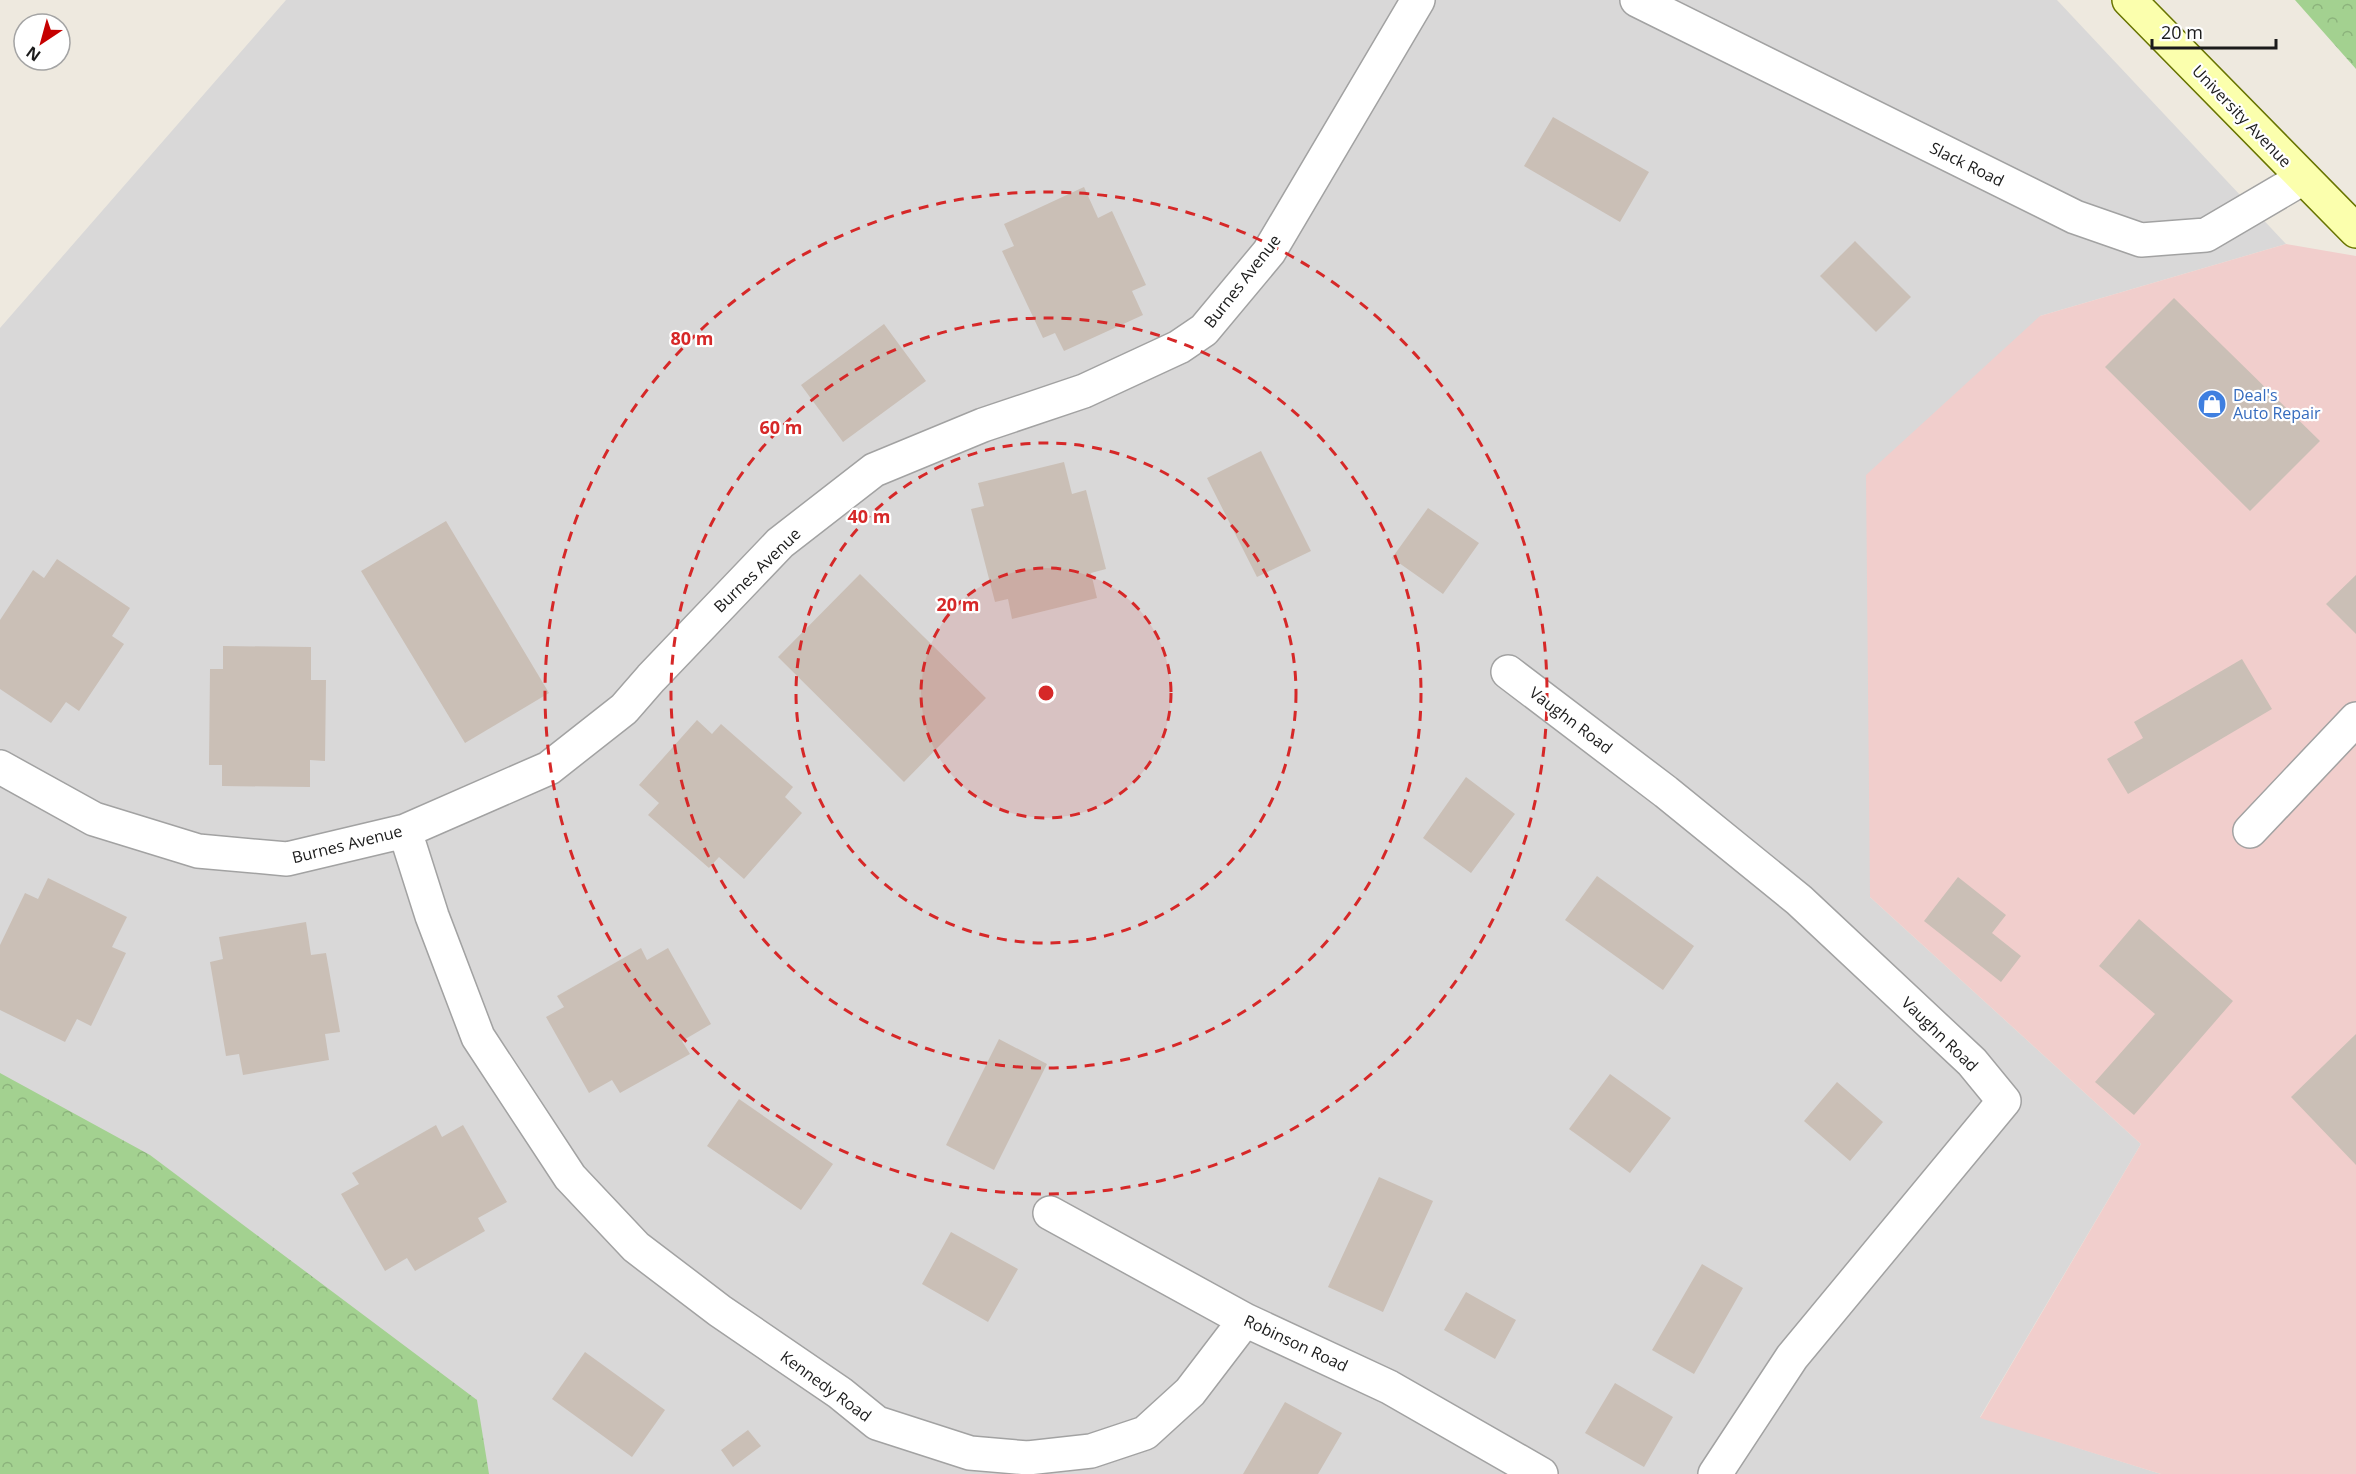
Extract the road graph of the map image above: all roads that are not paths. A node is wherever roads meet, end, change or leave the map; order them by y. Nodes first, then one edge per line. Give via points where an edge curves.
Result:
1 (1418, 0) edge
2 (1637, 0) edge
3 (2128, 0) edge
4 (2303, 178) junction
5 (2356, 231) edge
6 (1508, 672) dead end
7 (2356, 719) edge
8 (0, 767) edge
9 (405, 831) junction
10 (2250, 831) dead end
11 (1050, 1213) dead end
12 (1245, 1320) junction
13 (1541, 1474) edge
14 (1715, 1474) edge

1 - 9 street, Burnes Avenue via 1269,252 1204,330 1084,392 983,425 874,470 780,543 624,709 549,768
2 - 4 street, Slack Road via 2075,217 2141,240 2206,235
3 - 4 main road, University Avenue
4 - 5 main road, University Avenue
6 - 14 street, Vaughn Road via 1666,792 1798,900 1972,1062 2004,1101 1792,1357
7 - 10 street
8 - 9 street, Burnes Avenue via 94,819 198,851 287,859
9 - 12 street, Kennedy Road via 478,1037 570,1177 636,1247 877,1423 970,1453 1028,1458 1091,1451 1145,1433 1190,1392
11 - 12 street, Robinson Road
12 - 13 street, Robinson Road via 1389,1387

